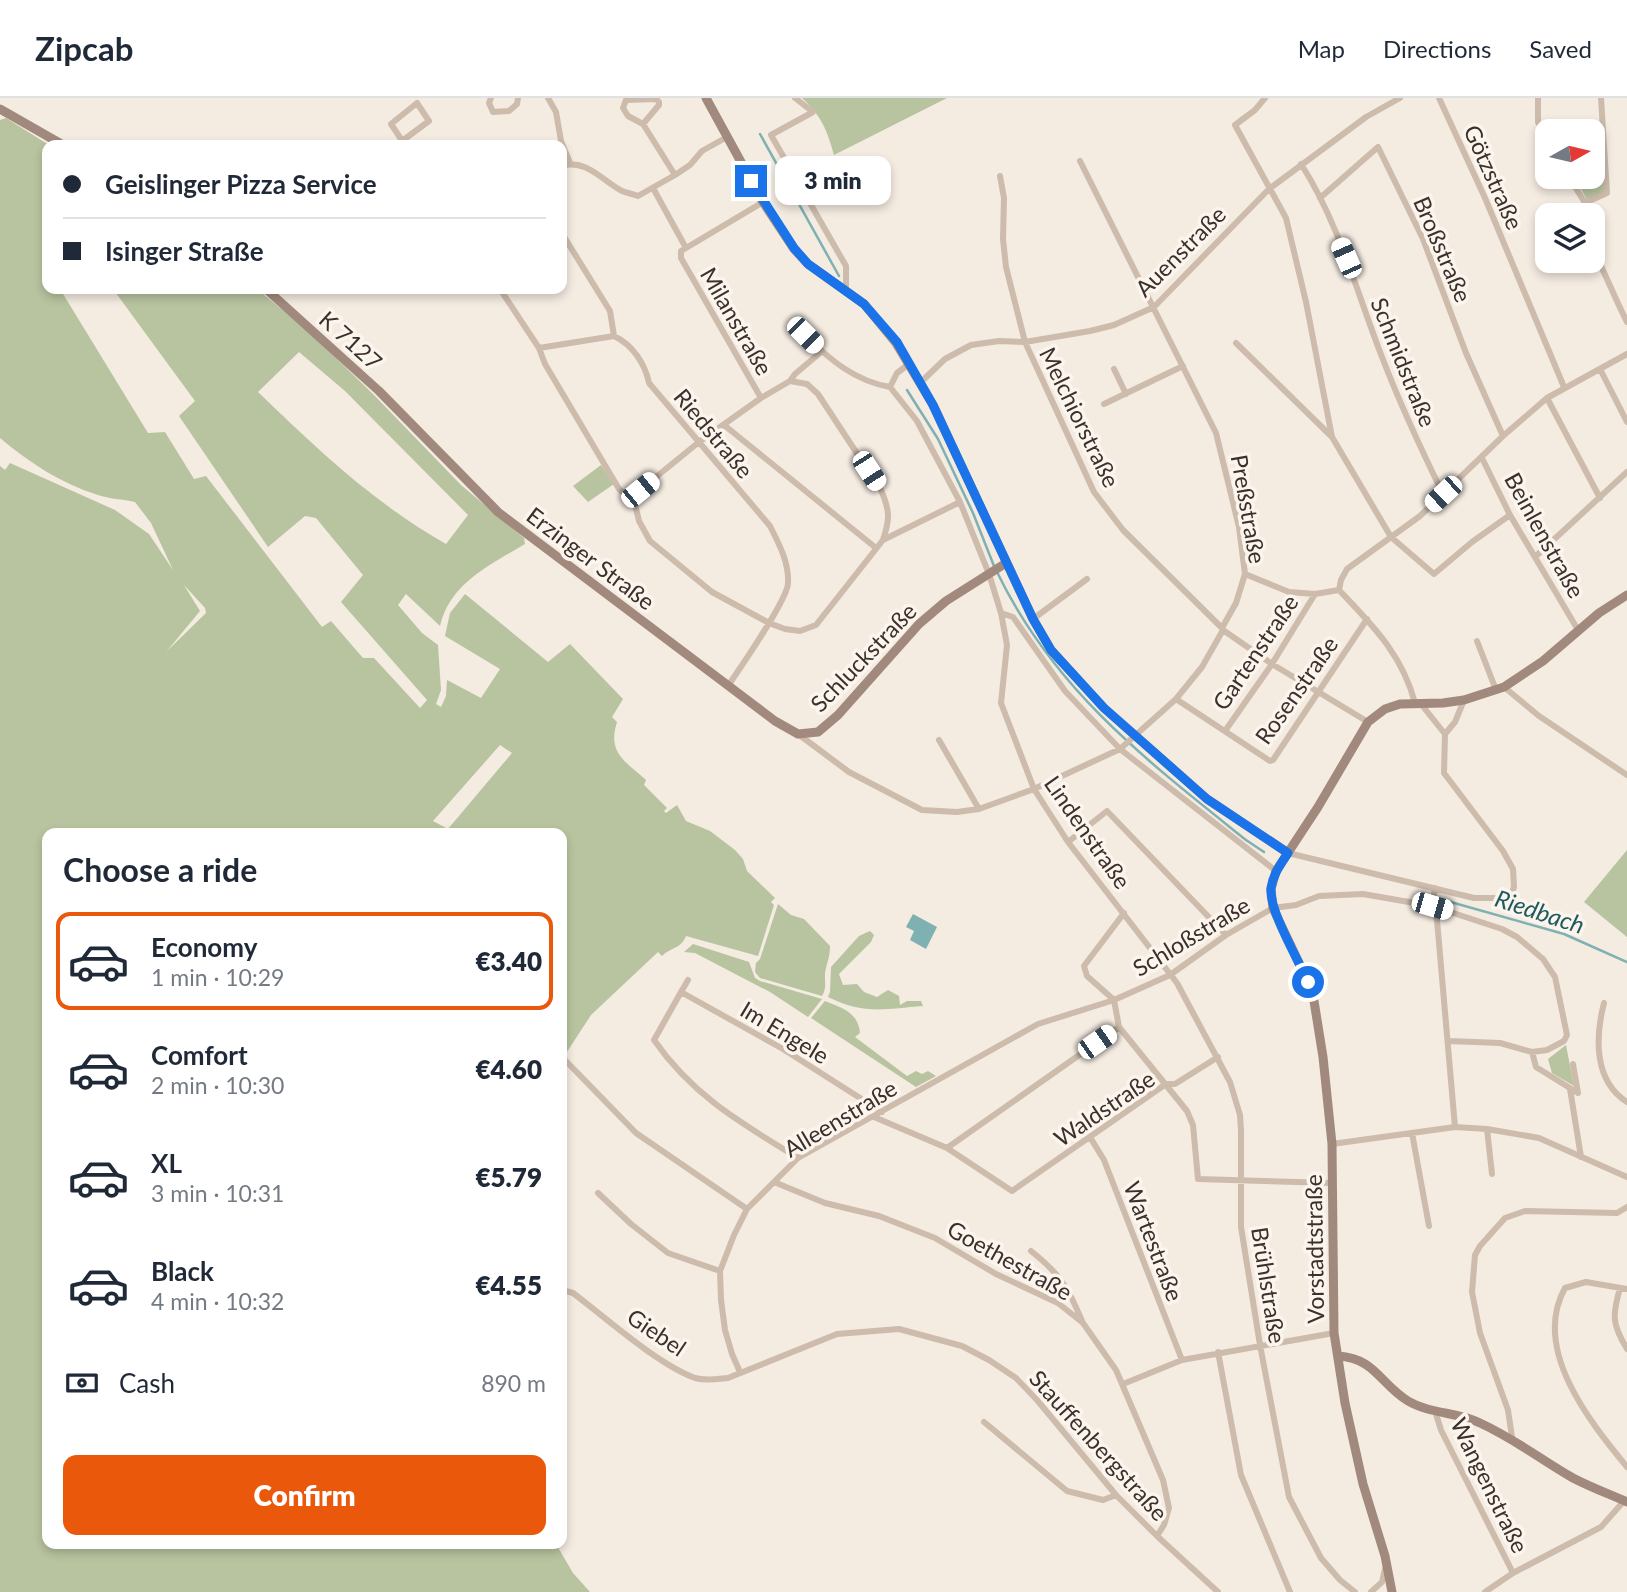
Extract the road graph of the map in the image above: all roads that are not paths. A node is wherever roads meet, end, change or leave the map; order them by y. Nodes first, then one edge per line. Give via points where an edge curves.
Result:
1 (491, 98) edge
2 (518, 98) edge
3 (548, 98) edge
4 (706, 98) edge
5 (795, 98) edge
6 (1265, 98) edge
7 (1399, 98) edge
8 (1439, 98) edge
9 (1538, 98) edge
10 (1601, 98) edge
11 (0, 109) edge
12 (1538, 119) edge
13 (643, 124) junction
14 (727, 137) junction
15 (54, 140) edge
16 (402, 140) edge
17 (407, 140) edge
18 (561, 140) edge
19 (567, 156) edge
20 (1080, 161) dead end
21 (570, 163) junction
22 (567, 164) edge
23 (1301, 164) junction
24 (675, 175) junction
25 (1000, 176) dead end
26 (653, 188) junction
27 (1269, 189) junction
28 (1576, 189) edge
29 (1320, 198) junction
30 (763, 202) junction
31 (1585, 203) joint
32 (567, 241) edge
33 (686, 248) junction
34 (1605, 272) edge
35 (846, 290) junction
36 (272, 294) edge
37 (503, 294) edge
38 (1154, 307) junction
39 (1627, 322) edge
40 (805, 335) dead end
41 (614, 336) junction
42 (1025, 342) junction
43 (1236, 343) dead end
44 (539, 348) junction
45 (821, 352) junction
46 (1627, 354) edge
47 (909, 364) junction
48 (1183, 366) junction
49 (1114, 369) dead end
50 (1600, 369) junction
51 (790, 381) junction
52 (921, 382) junction
53 (890, 387) junction
54 (1564, 387) junction
55 (379, 391) joint
56 (1126, 394) junction
57 (761, 398) junction
58 (1547, 398) junction
59 (1104, 404) dead end
60 (1627, 422) edge
61 (724, 425) junction
62 (1503, 436) junction
63 (1332, 437) junction
64 (699, 442) junction
65 (1482, 458) junction
66 (1627, 472) edge
67 (1443, 494) junction
68 (1600, 498) junction
69 (960, 502) junction
70 (635, 504) junction
71 (1510, 515) junction
72 (1391, 537) junction
73 (883, 540) junction
74 (876, 548) junction
75 (1535, 557) junction
76 (997, 569) junction
77 (1245, 574) junction
78 (1087, 579) dead end
79 (1339, 590) junction
80 (1315, 594) junction
81 (1627, 595) edge
82 (1001, 613) junction
83 (1033, 619) junction
84 (1367, 619) junction
85 (769, 623) junction
86 (1222, 629) junction
87 (1578, 629) junction
88 (1477, 642) dead end
89 (1272, 664) junction
90 (728, 686) junction
91 (1071, 686) junction
92 (1500, 688) junction
93 (1318, 693) junction
94 (1176, 699) junction
95 (1464, 700) junction
96 (1418, 703) junction
97 (1368, 722) junction
98 (1224, 730) junction
99 (798, 734) junction
100 (1445, 734) junction
101 (939, 740) dead end
102 (1127, 742) junction
103 (1627, 775) edge
104 (1034, 789) junction
105 (979, 809) junction
106 (1068, 842) junction
107 (1288, 853) junction
108 (1276, 871) junction
109 (1435, 888) junction
110 (1510, 898) junction
111 (1432, 906) junction
112 (1273, 908) junction
113 (1124, 913) junction
114 (1559, 920) dead end
115 (1226, 935) junction
116 (1170, 975) junction
117 (688, 980) dead end
118 (681, 992) junction
119 (1114, 1000) junction
120 (1604, 1003) dead end
121 (1119, 1027) junction
122 (1449, 1041) junction
123 (1532, 1052) junction
124 (1217, 1057) junction
125 (567, 1062) edge
126 (1573, 1064) dead end
127 (1166, 1084) junction
128 (1570, 1089) junction
129 (1627, 1102) edge
130 (883, 1112) junction
131 (874, 1117) junction
132 (1455, 1127) junction
133 (1487, 1129) junction
134 (1412, 1133) junction
135 (1090, 1137) junction
136 (1332, 1144) junction
137 (947, 1148) junction
138 (1581, 1157) junction
139 (798, 1158) junction
140 (1492, 1174) dead end
141 (1627, 1177) edge
142 (1242, 1181) junction
143 (774, 1182) junction
144 (1333, 1183) junction
145 (598, 1193) dead end
146 (1627, 1207) edge
147 (747, 1209) junction
148 (1429, 1226) dead end
149 (1031, 1251) dead end
150 (720, 1271) junction
151 (1623, 1289) edge
152 (567, 1291) edge
153 (1083, 1323) junction
154 (1334, 1333) junction
155 (1260, 1345) junction
156 (1627, 1349) edge
157 (1218, 1352) junction
158 (1338, 1356) junction
159 (1181, 1360) junction
160 (740, 1372) junction
161 (1123, 1384) junction
162 (1435, 1411) junction
163 (984, 1422) dead end
164 (1512, 1437) junction
165 (1627, 1467) edge
166 (1116, 1495) junction
167 (1625, 1502) edge
168 (1157, 1536) junction
169 (1386, 1560) junction
170 (1513, 1573) junction
171 (1218, 1592) edge
172 (1290, 1592) edge
173 (1355, 1592) edge
174 (1371, 1592) edge
175 (1392, 1592) edge
176 (1485, 1592) edge

1 - 2 street via 493,112 509,111
3 - 18 street via 556,112
4 - 14 street
5 - 35 street via 813,112 771,135 846,266
6 - 27 street via 1235,125
7 - 23 street, Auenstraße
8 - 54 street, Götzstraße
9 - 12 street
10 - 31 street via 1607,193
11 - 15 street
13 - 13 street via 628,116 623,108 626,100 659,102
13 - 24 street
14 - 24 street
14 - 30 street
16 - 17 street via 391,124 417,103 429,121
19 - 21 street
20 - 38 street, Preßstraße
21 - 22 street
21 - 26 street via 587,167 623,191 638,195
23 - 27 street, Auenstraße
23 - 29 street, Schmidstraße
24 - 26 street
25 - 42 street, Melchiorstraße via 1006,267
26 - 33 street, Milanstraße
27 - 38 street, Auenstraße
27 - 63 street via 1286,218
28 - 31 street
29 - 62 street, Broßstraße via 1378,147 1423,239
29 - 67 street, Schmidstraße via 1410,428
30 - 33 street
30 - 35 street via 808,264
32 - 41 street via 610,311
33 - 57 street, Milanstraße via 681,258
34 - 39 street
35 - 47 street via 880,320
36 - 55 street, K 7127 / K 7127
37 - 44 street
38 - 42 street, Auenstraße via 1114,325
38 - 48 street, Preßstraße
40 - 45 street
41 - 44 street
41 - 64 street, Riedstraße via 646,367 649,383
42 - 52 street, Auenstraße via 971,345 946,359
42 - 86 street, Melchiorstraße via 1094,492 1123,530
43 - 63 street
44 - 70 street via 619,489
45 - 51 street
45 - 53 street via 857,377
46 - 50 street
47 - 52 street
47 - 53 street via 897,373
48 - 56 street
48 - 77 street, Preßstraße via 1216,433 1239,527
49 - 56 street
50 - 54 street
50 - 60 street
51 - 57 street
51 - 73 street via 807,384 818,394 881,490 889,523
52 - 76 street
53 - 69 street, Lindenstraße via 917,421
54 - 58 street
55 - 90 street, Erzinger Straße / K 7127 via 498,512
56 - 59 street
57 - 61 street
58 - 62 street
58 - 68 street
61 - 64 street
61 - 74 street
62 - 65 street
63 - 72 street
64 - 70 street via 640,490
64 - 85 street, Riedstraße via 770,526 784,552 789,585
65 - 67 street
65 - 71 street, Beinlenstraße
66 - 68 street
67 - 72 street
68 - 75 street
69 - 73 street
69 - 76 street, Lindenstraße
70 - 85 street via 650,541 712,592
71 - 72 street via 1434,574
71 - 75 street, Beinlenstraße
72 - 79 street via 1347,569
73 - 74 street
74 - 85 street via 816,625 800,631
75 - 87 street, Beinlenstraße
76 - 82 street, Lindenstraße
76 - 83 street
76 - 99 street, Schluckstraße via 919,624 818,732
77 - 80 street via 1289,592
77 - 86 street, Preßstraße
78 - 83 street
79 - 80 street
79 - 84 street
80 - 89 street, Gartenstraße
81 - 87 street
82 - 91 street via 1013,617
82 - 104 street, Lindenstraße via 1007,645 1001,703
83 - 91 street
84 - 93 street, Rosenstraße
84 - 96 street via 1386,641
85 - 90 street, Riedstraße
86 - 89 street, Melchiorstraße
86 - 94 street, Preßstraße via 1202,667
87 - 92 street via 1542,661
88 - 92 street
89 - 93 street, Melchiorstraße
89 - 98 street, Gartenstraße
90 - 99 street, Erzinger Straße / K 7127
91 - 102 street
91 - 102 street via 1104,708
92 - 95 street
92 - 103 street
93 - 97 street, Melchiorstraße
93 - 98 street, Rosenstraße via 1273,760
94 - 98 street, Rosenstraße
94 - 102 street, Preßstraße
95 - 96 street
95 - 100 street
96 - 97 street via 1385,709
96 - 100 street
97 - 107 street
99 - 105 street, Preßstraße via 849,772 922,810
100 - 110 street via 1444,773 1513,869
101 - 105 street
102 - 104 street, Preßstraße
102 - 107 street
102 - 108 street
104 - 105 street, Preßstraße
104 - 106 street, Lindenstraße
106 - 113 street, Lindenstraße
106 - 115 street via 1107,811
107 - 108 street
107 - 109 street
108 - 112 street via 1271,888
109 - 110 street via 1474,898
109 - 111 street
110 - 114 street via 1530,913
111 - 112 street, Schloßstraße via 1363,894 1319,896
111 - 122 street
111 - 123 street, Schloßstraße via 1502,929 1543,959 1555,977 1567,1035 1546,1050
112 - 115 street, Schloßstraße
112 - 136 street, Vorstadtstraße via 1314,1001
113 - 116 street, Lindenstraße
113 - 119 street via 1084,966 1087,976
115 - 116 street, Schloßstraße
116 - 119 street, Schloßstraße
116 - 124 street, Brühlstraße
117 - 118 street
118 - 130 street, Im Engele
118 - 139 street via 654,1040 671,1065 731,1115
119 - 121 street, Schloßstraße
119 - 130 street, Alleenstraße via 1038,1024
120 - 129 street via 1598,1025 1602,1070 1610,1089
121 - 127 street
121 - 137 street
122 - 123 street via 1500,1043
122 - 132 street
123 - 128 street via 1536,1066
124 - 127 street, Waldstraße via 1175,1084
124 - 142 street, Brühlstraße via 1240,1115
125 - 147 street via 636,1133
126 - 128 street via 1577,1093
127 - 135 street, Waldstraße
127 - 142 street via 1193,1125 1198,1179
128 - 138 street
130 - 131 street, Alleenstraße
131 - 137 street
131 - 139 street, Alleenstraße
132 - 133 street
132 - 134 street
133 - 138 street via 1539,1139
133 - 140 street
134 - 136 street
134 - 148 street
135 - 137 street, Waldstraße via 1012,1191
135 - 159 street, Wartestraße via 1104,1160
136 - 144 street, Vorstadtstraße
138 - 141 street
139 - 143 street, Alleenstraße
142 - 144 street
142 - 155 street, Brühlstraße via 1241,1227
143 - 147 street, Alleenstraße
143 - 153 street, Goethestraße via 935,1238 996,1275 1058,1303
144 - 154 street, Vorstadtstraße
145 - 150 street via 668,1253
146 - 164 street via 1617,1213 1525,1211 1505,1218 1475,1255 1472,1292 1478,1323 1508,1410
147 - 150 street, Alleenstraße
149 - 153 street via 1056,1270
150 - 160 street, Alleenstraße via 725,1330
151 - 156 street via 1613,1313
151 - 165 street via 1586,1282 1565,1288 1556,1305 1565,1379 1595,1428
152 - 160 street, Giebel via 696,1378 728,1378
153 - 161 street, Goethestraße
154 - 155 street
154 - 158 street, Vorstadtstraße
155 - 157 street
155 - 173 street, Brühlstraße via 1289,1497 1321,1558
157 - 159 street
157 - 172 street via 1241,1475
158 - 162 street via 1365,1363 1408,1401
158 - 169 street, Vorstadtstraße via 1363,1484
159 - 161 street
160 - 166 street, Stauffenbergstraße via 836,1334 899,1329 962,1346 1016,1378
161 - 168 street, Goethestraße via 1163,1479 1169,1508
162 - 164 street via 1474,1420
162 - 170 street, Wangenstraße
163 - 166 street via 1067,1491 1103,1500
164 - 167 street via 1574,1478
166 - 168 street, Stauffenbergstraße
167 - 170 street via 1601,1527
168 - 171 street, Stauffenbergstraße
169 - 174 street via 1382,1582
169 - 175 street, Vorstadtstraße
170 - 176 street

